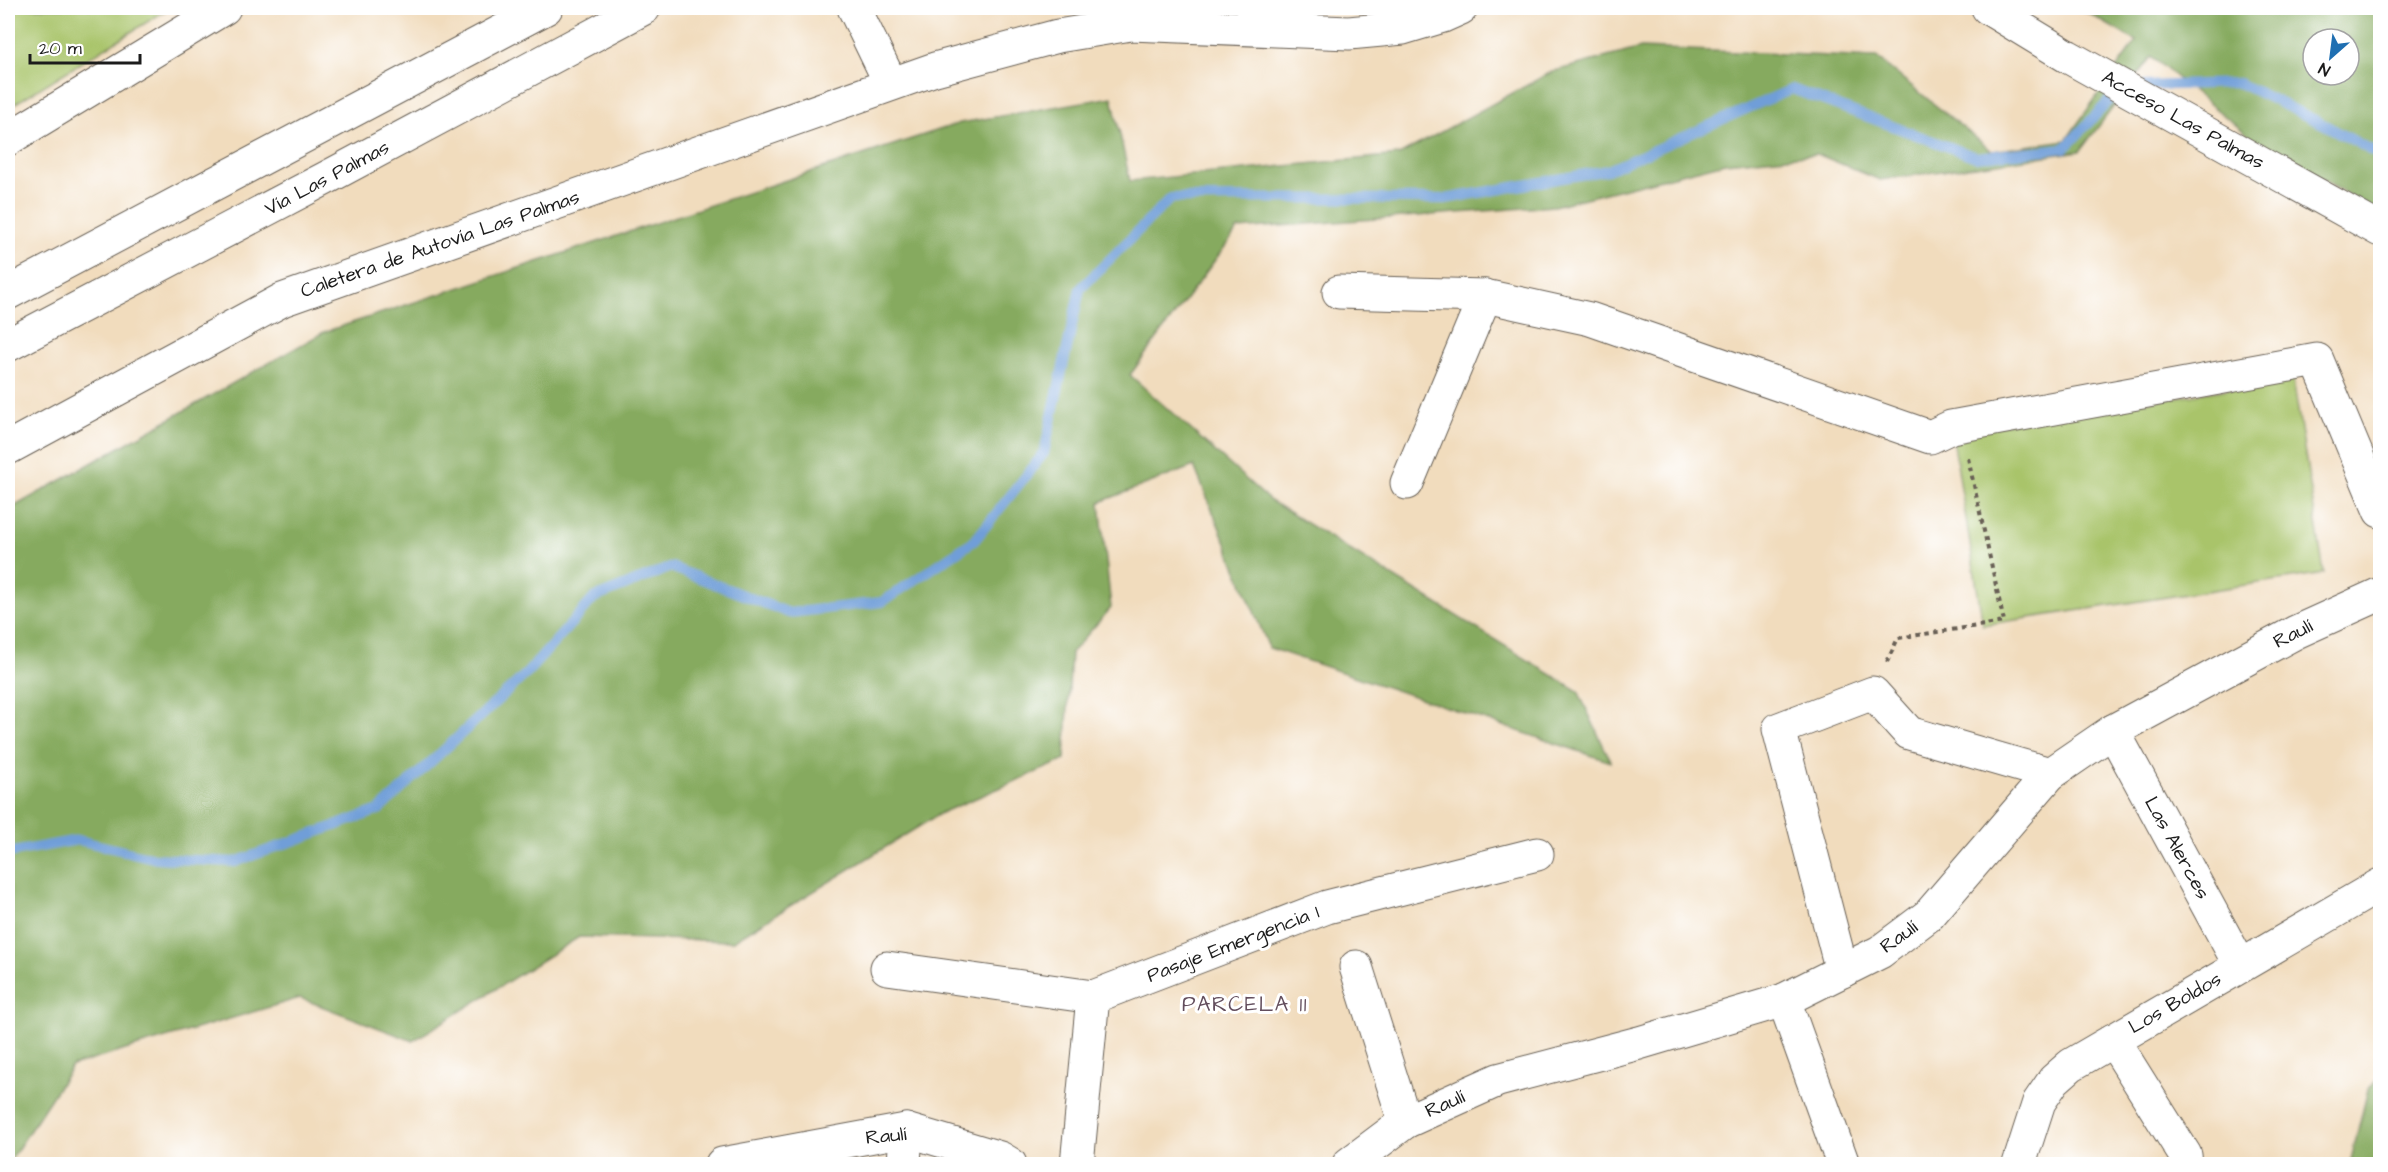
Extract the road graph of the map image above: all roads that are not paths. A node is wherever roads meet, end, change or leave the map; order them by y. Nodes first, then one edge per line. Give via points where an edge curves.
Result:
1 (224, 8) edge
2 (546, 8) edge
3 (644, 8) edge
4 (854, 8) edge
5 (1461, 8) edge
6 (1988, 8) edge
7 (891, 84) junction
8 (8, 139) edge
9 (2380, 230) edge
10 (1340, 292) dead end
11 (8, 293) edge
12 (1485, 297) junction
13 (8, 345) edge
14 (8, 448) edge
15 (1407, 483) dead end
16 (2380, 511) edge
17 (2380, 594) edge
18 (2113, 731) junction
19 (2050, 774) junction
20 (1538, 854) dead end
21 (2380, 885) edge
22 (2240, 965) junction
23 (1356, 967) dead end
24 (887, 968) dead end
25 (1842, 971) junction
26 (1094, 998) junction
27 (1784, 1000) junction
28 (2113, 1040) junction
29 (1405, 1122) junction
30 (906, 1130) junction
31 (722, 1164) edge
32 (904, 1164) edge
33 (1010, 1164) edge
34 (1077, 1164) edge
35 (1348, 1164) edge
36 (1843, 1164) edge
37 (2019, 1164) edge
38 (2186, 1164) edge

1 - 8 main road
2 - 11 main road
3 - 13 main road, Vía Las Palmas
4 - 7 main road
5 - 7 main road, Caletera de Autovía Las Palmas via 1403,28 1349,33 1131,24 1058,36
6 - 9 main road, Acceso Las Palmas
7 - 14 main road, Caletera de Autovía Las Palmas via 282,300
10 - 12 main road
12 - 15 main road
12 - 16 main road via 1590,319 1930,437 1951,427 2317,360
17 - 18 main road, Raulí via 2296,632
18 - 19 main road, Raulí
18 - 22 main road, Las Alerces
19 - 25 main road, Raulí via 1929,915 1880,952
19 - 25 main road via 1909,733 1873,693 1779,729
20 - 26 main road, Pasaje Emergencia 1 via 1327,907
21 - 22 main road, Los Boldos
22 - 28 main road, Los Boldos
23 - 29 main road
24 - 26 main road
25 - 27 main road, Raulí
26 - 34 main road
27 - 29 main road, Raulí via 1498,1080
27 - 36 main road
28 - 37 main road, Los Boldos via 2054,1080 2039,1102
28 - 38 main road via 2185,1155
29 - 35 main road, Raulí
30 - 31 main road, Raulí
30 - 32 main road
30 - 33 main road, Raulí

